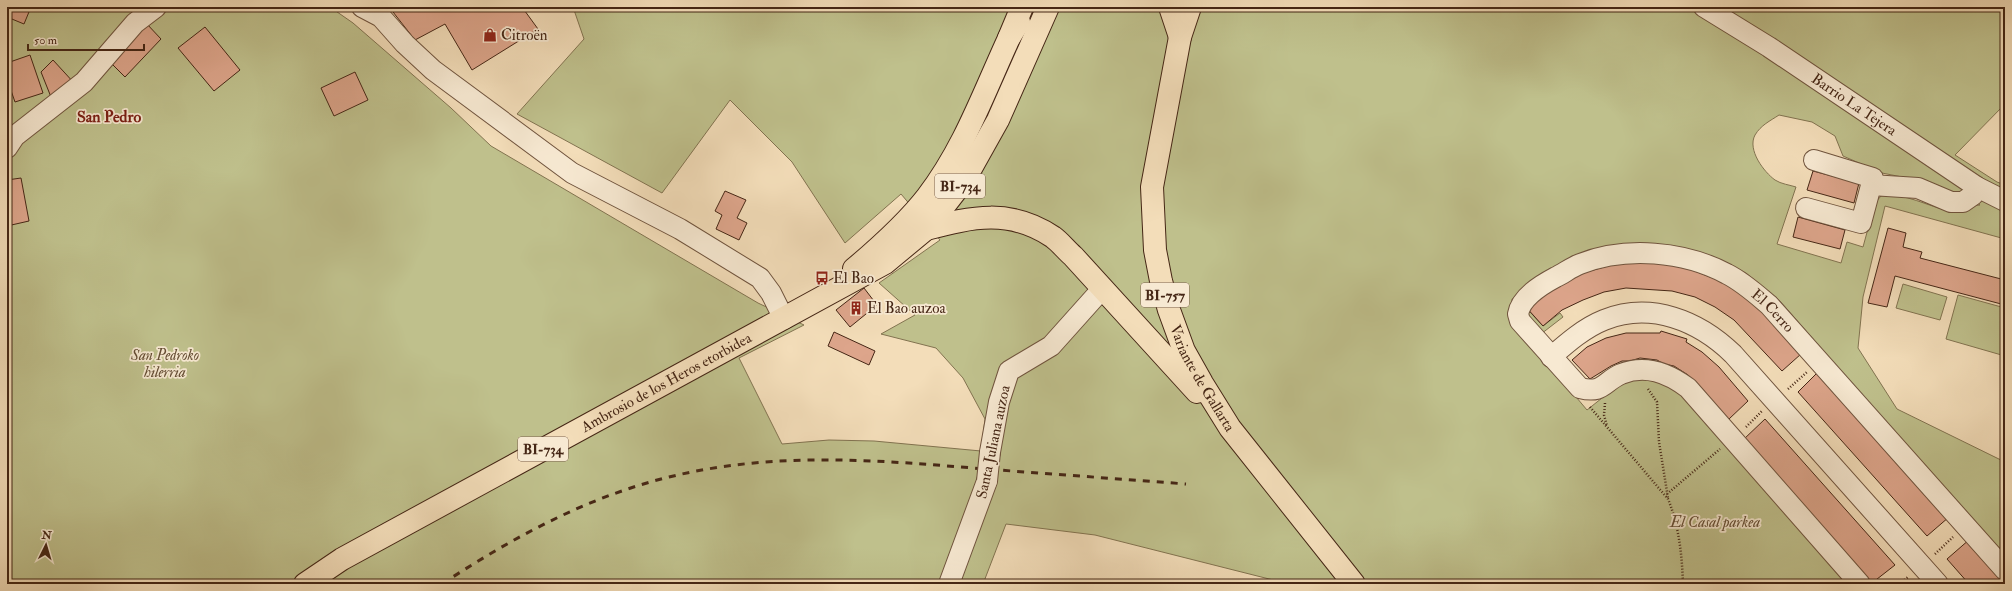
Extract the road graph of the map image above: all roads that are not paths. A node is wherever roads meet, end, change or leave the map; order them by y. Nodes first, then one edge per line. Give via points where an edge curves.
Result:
1 (156, 7) edge
2 (362, 7) edge
3 (1022, 7) edge
4 (1028, 7) edge
5 (1048, 7) edge
6 (1170, 7) edge
7 (1190, 7) edge
8 (1704, 7) edge
9 (1180, 37) junction
10 (1009, 38) junction
11 (7, 148) edge
12 (1814, 160) dead end
13 (1871, 185) junction
14 (1977, 187) junction
15 (2005, 201) edge
16 (1806, 208) dead end
17 (926, 229) junction
18 (1102, 289) junction
19 (819, 298) junction
20 (784, 319) junction
21 (1551, 357) junction
22 (1230, 428) junction
23 (2005, 570) edge
24 (305, 584) edge
25 (949, 584) edge
26 (1354, 584) edge
27 (1860, 584) edge
28 (1938, 584) edge

1 - 11 street via 135,23 84,82 15,136
2 - 20 street via 381,17 433,70 572,173 680,229 760,278
3 - 10 main road
4 - 10 main road, BI-734
5 - 17 main road, BI-734 via 998,120 965,179
6 - 9 main road, Variante de Gallarta / BI-757
7 - 9 main road, Variante de Gallarta / BI-757
8 - 14 street, Barrio La Tejera via 1769,47
9 - 22 main road, Variante de Gallarta / BI-757 via 1152,187 1155,250 1169,310 1184,351
10 - 19 main road, BI-734 via 965,135 927,197 885,243
12 - 13 street via 1873,178
13 - 14 street via 1918,188 1951,202 1963,202 1973,195
13 - 16 street via 1861,223
14 - 15 street, Barrio La Tejera
17 - 18 main road via 963,220 997,216 1028,225 1053,237
17 - 19 main road, BI-734 via 885,263
18 - 22 main road
18 - 25 street, Santa Juliana auzoa, bridge via 1051,346 1009,371 999,402 987,481
19 - 20 main road, Ambrosio de los Heros etorbidea / BI-734
20 - 24 main road, Ambrosio de los Heros etorbidea / BI-734 via 342,559
21 - 23 street, El Cerro via 1520,321 1519,308 1522,302 1547,282 1580,264 1613,255 1648,253 1701,263 1728,274 1769,305
21 - 27 street, El Cerro via 1580,388 1597,390 1621,374 1634,371 1654,371 1672,377 1688,388 1792,510
21 - 28 street via 1582,332 1604,320 1621,315 1664,315 1699,327 1733,354
22 - 26 main road, Variante de Gallarta / BI-757

